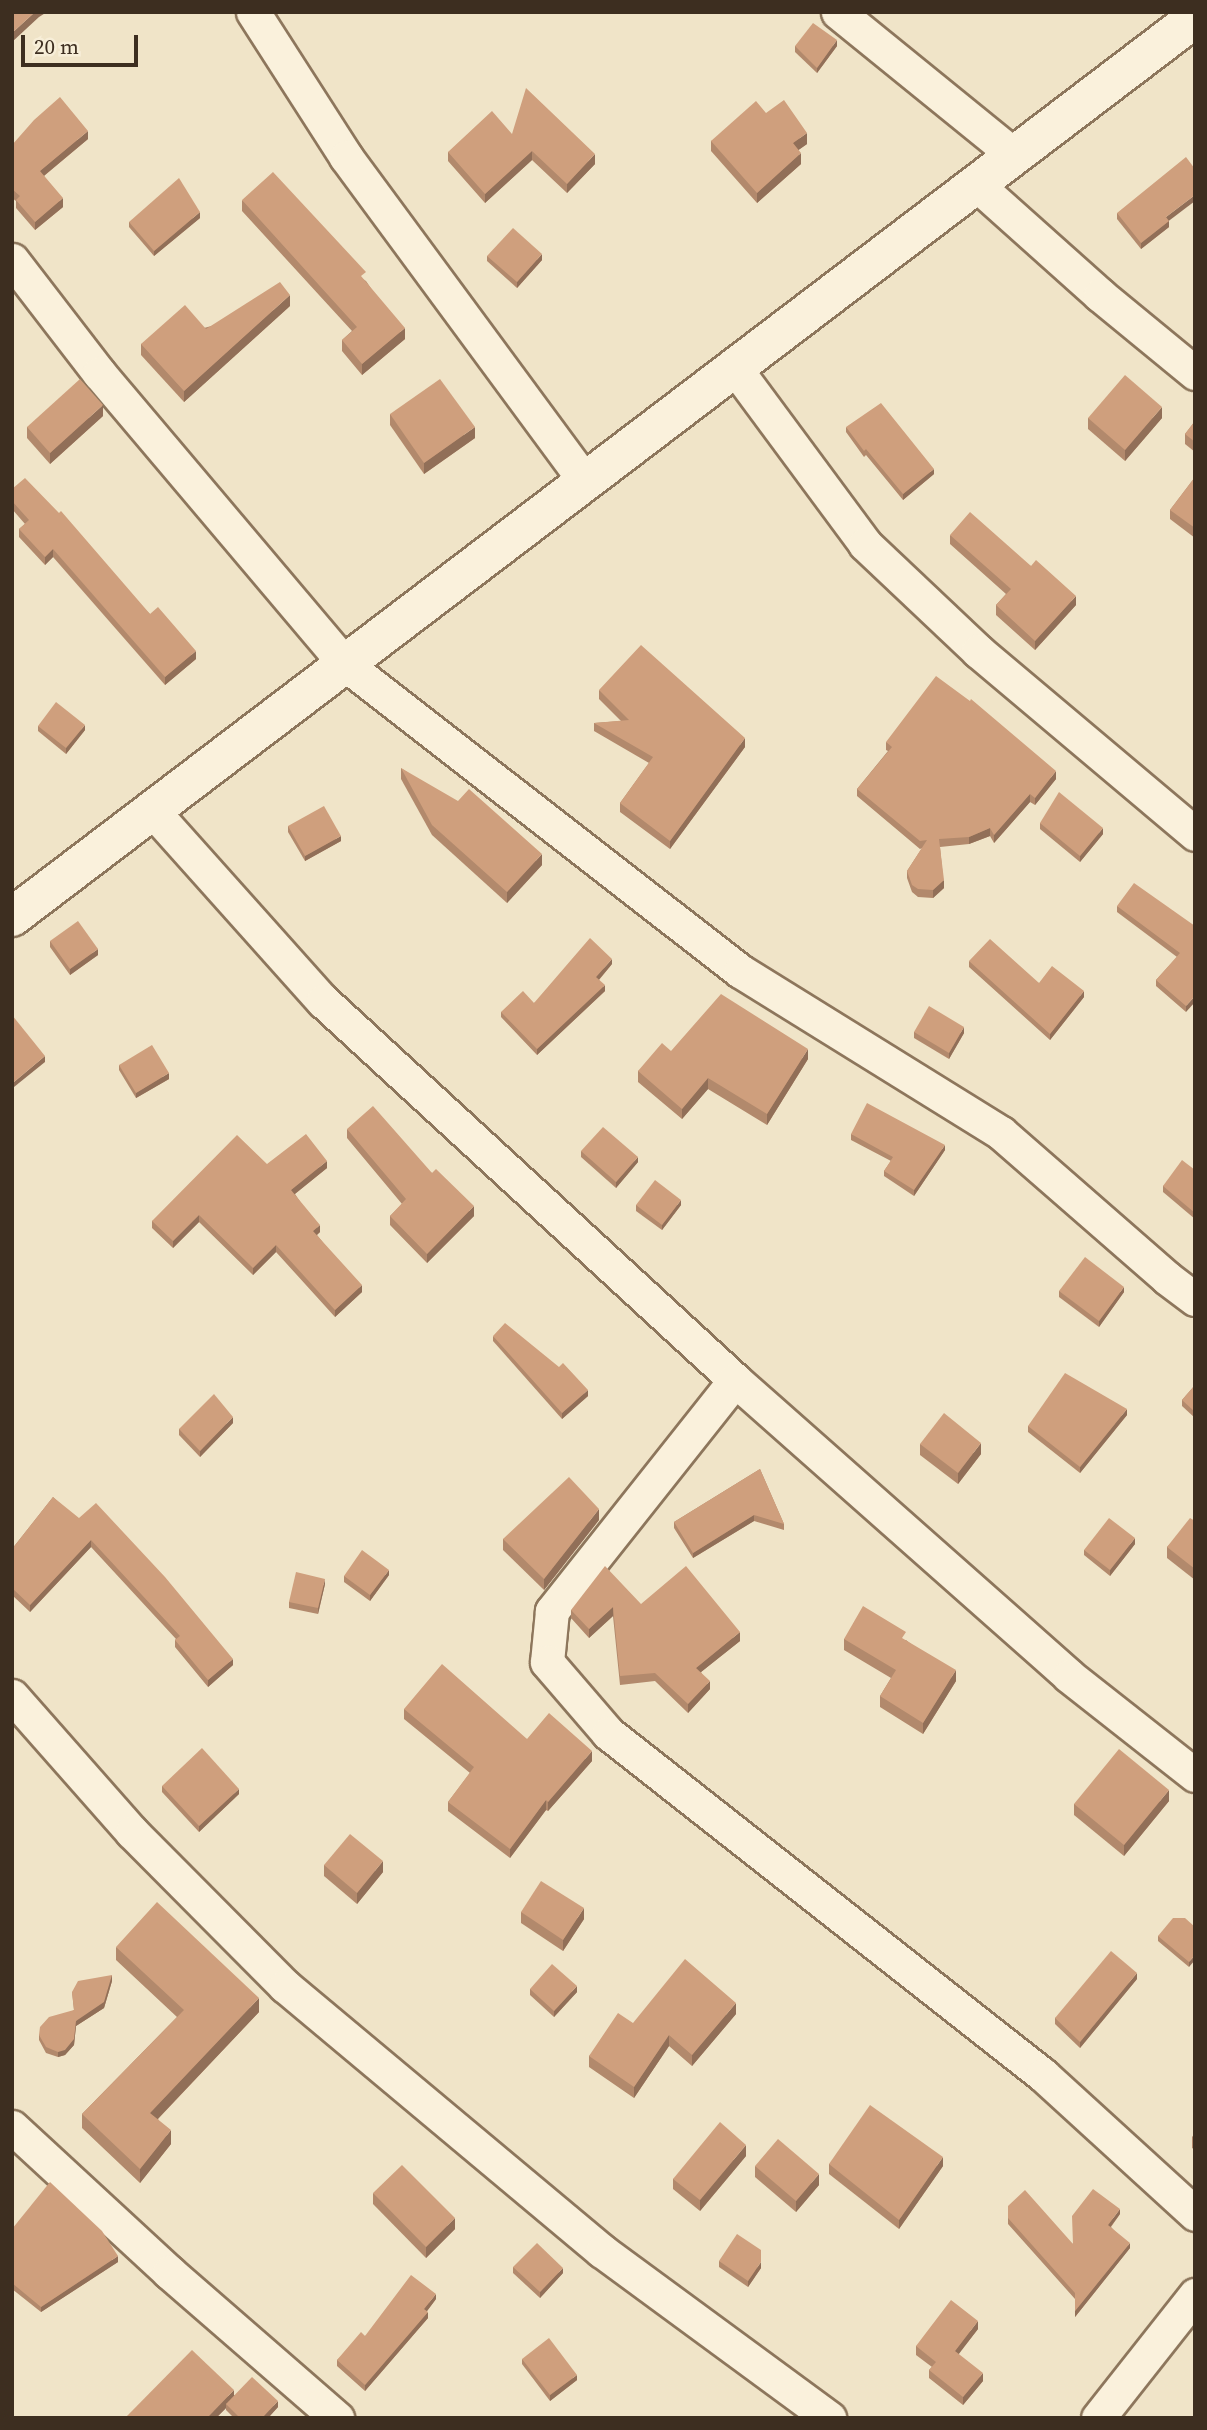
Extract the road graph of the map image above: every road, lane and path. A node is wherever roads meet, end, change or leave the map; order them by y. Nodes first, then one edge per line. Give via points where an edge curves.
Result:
1 (253, 12) edge
2 (838, 12) edge
3 (1195, 19) edge
4 (1014, 155) junction
5 (976, 184) junction
6 (12, 260) edge
7 (735, 369) junction
8 (1195, 373) edge
9 (586, 482) junction
10 (345, 664) junction
11 (152, 810) junction
12 (1195, 834) edge
13 (15, 907) edge
14 (1195, 1299) edge
15 (735, 1380) junction
16 (12, 1696) edge
17 (1195, 1775) edge
18 (12, 2127) edge
19 (1195, 2214) edge
20 (1195, 2295) edge
21 (337, 2418) edge
22 (829, 2418) edge
23 (1098, 2418) edge

1 - 9 street via 346,157
2 - 4 street
3 - 4 street
4 - 5 street
5 - 7 street
5 - 8 street
6 - 10 street via 99,373
7 - 9 street
7 - 12 street via 865,544 978,651
9 - 10 street
10 - 11 street
10 - 14 street via 740,971 1001,1133
11 - 13 street
11 - 15 street via 323,1001
15 - 17 street via 1069,1676
15 - 19 street via 552,1611 547,1661 608,1733 1043,2075
16 - 22 street via 132,1832 285,1986 602,2251
18 - 21 street
20 - 23 street

